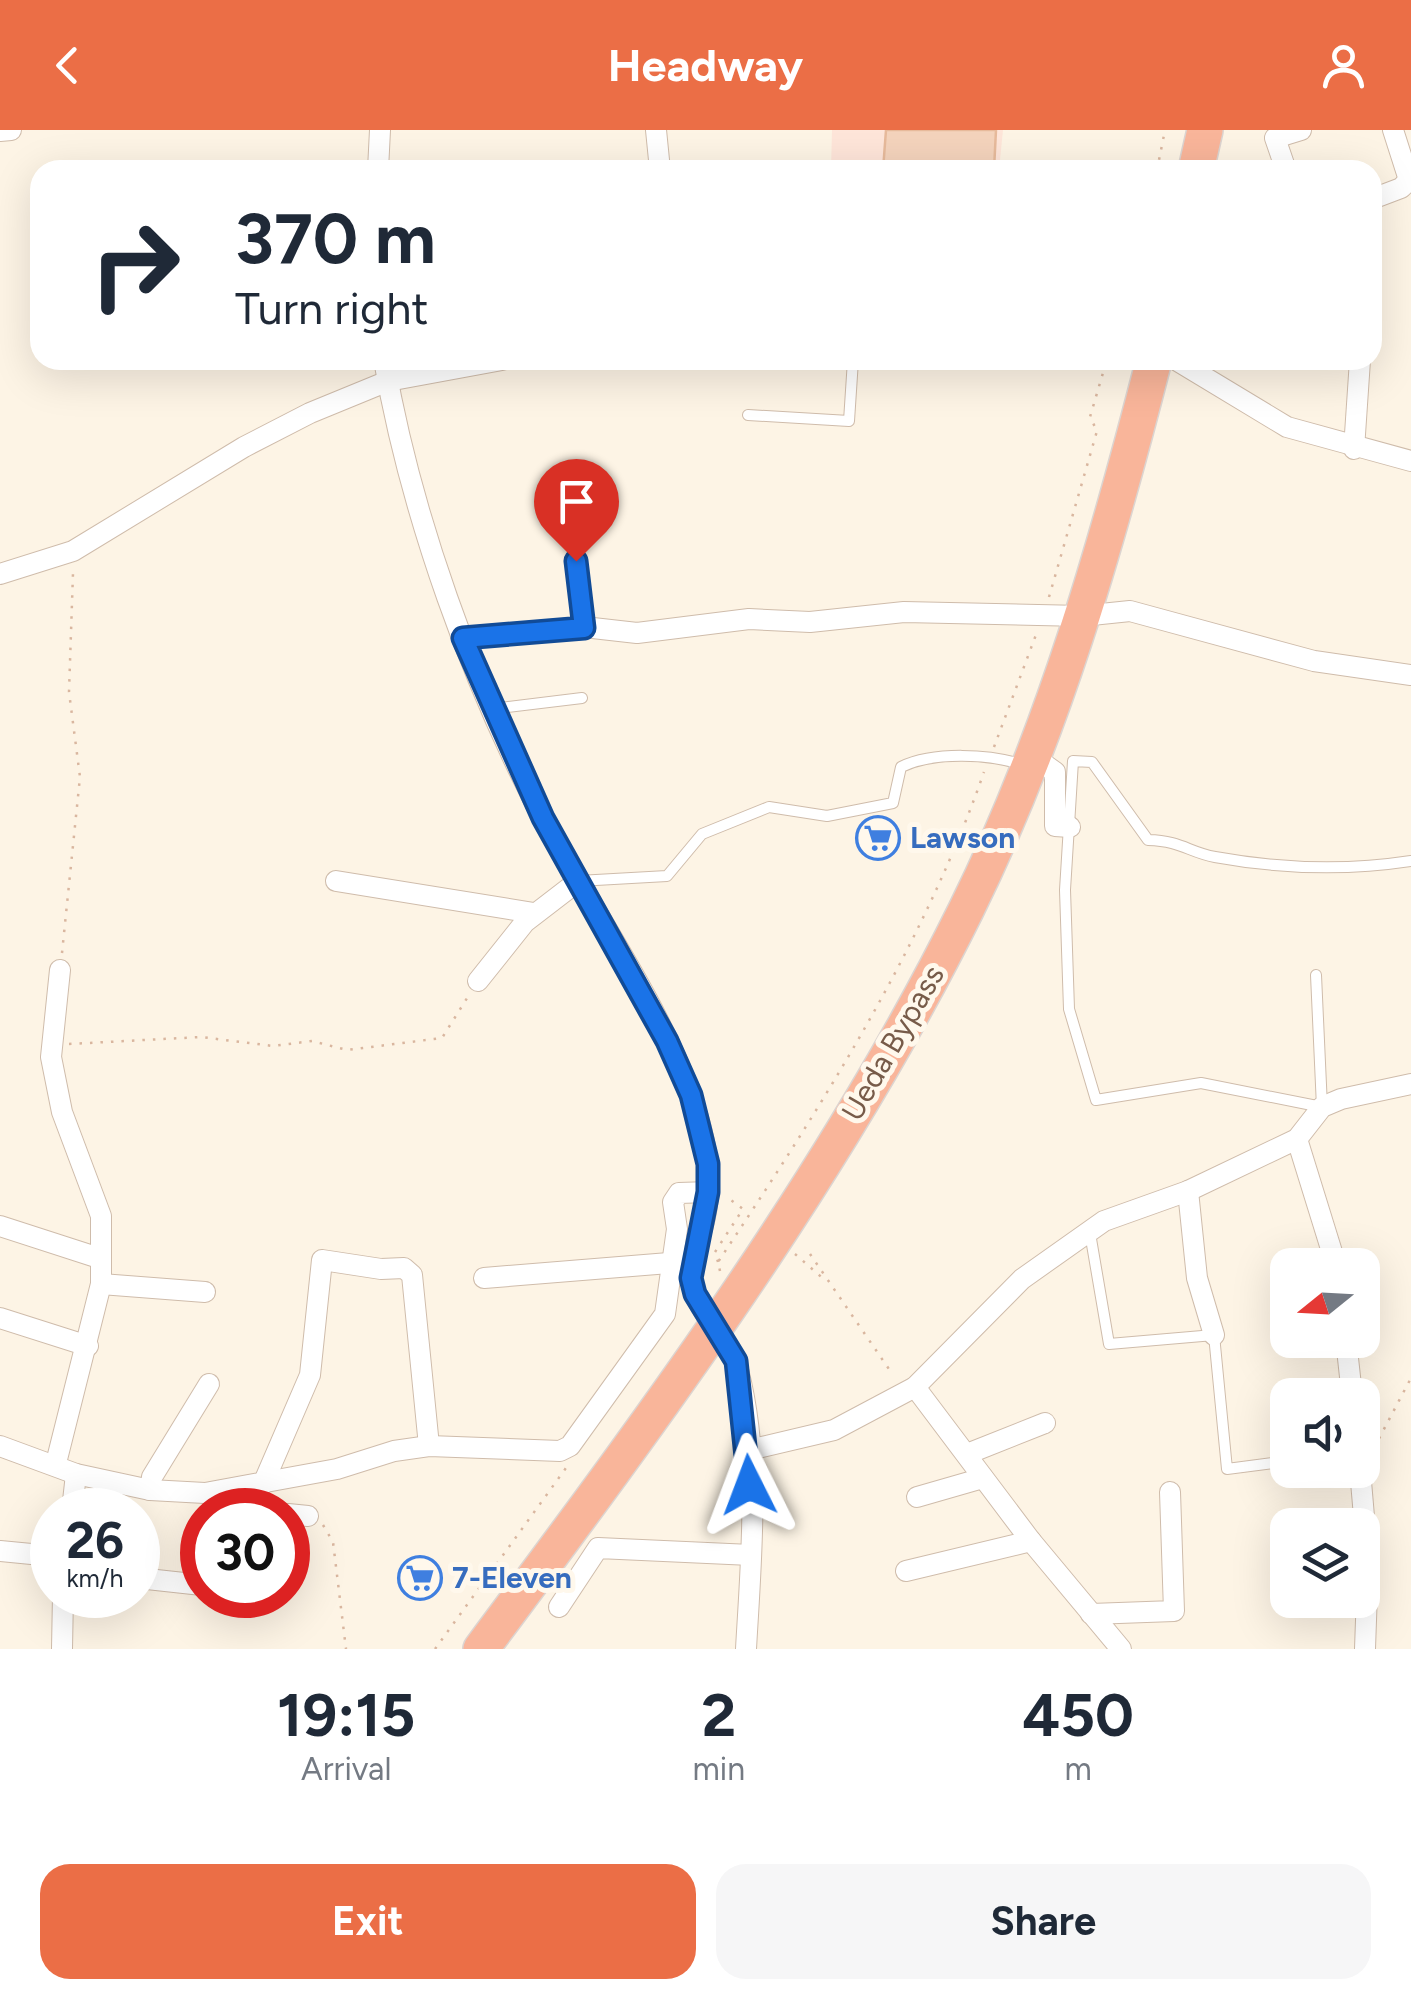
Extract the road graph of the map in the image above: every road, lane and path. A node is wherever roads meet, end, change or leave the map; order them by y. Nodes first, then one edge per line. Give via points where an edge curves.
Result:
1 (11, 130) edge
2 (380, 130) edge
3 (656, 130) edge
4 (1165, 130) edge
5 (1205, 130) edge
6 (1302, 130) edge
7 (1393, 130) edge
8 (0, 131) edge
9 (378, 160) edge
10 (659, 160) edge
11 (1159, 160) edge
12 (1198, 160) edge
13 (1283, 160) edge
14 (1410, 179) edge
15 (1382, 193) edge
16 (386, 370) edge
17 (852, 370) edge
18 (1104, 370) edge
19 (1151, 370) edge
20 (1193, 370) edge
21 (1359, 370) edge
22 (748, 415) dead end
23 (1354, 449) junction
24 (1411, 460) edge
25 (572, 528) dead end
26 (73, 552) junction
27 (0, 574) edge
28 (1044, 616) junction
29 (1082, 616) junction
30 (584, 628) junction
31 (463, 638) junction
32 (1411, 676) edge
33 (582, 698) dead end
34 (492, 709) junction
35 (988, 759) junction
36 (1032, 762) junction
37 (1070, 827) junction
38 (1411, 861) edge
39 (336, 881) dead end
40 (577, 882) junction
41 (534, 913) junction
42 (60, 970) joint
43 (1316, 975) dead end
44 (478, 981) joint
45 (52, 1044) junction
46 (1411, 1084) edge
47 (1322, 1107) junction
48 (1297, 1139) junction
49 (717, 1189) junction
50 (1188, 1191) junction
51 (0, 1226) edge
52 (1090, 1232) junction
53 (1331, 1248) edge
54 (795, 1254) dead end
55 (810, 1254) dead end
56 (99, 1258) junction
57 (669, 1262) junction
58 (718, 1262) junction
59 (720, 1274) dead end
60 (484, 1278) dead end
61 (827, 1282) junction
62 (101, 1284) junction
63 (205, 1292) dead end
64 (0, 1318) edge
65 (713, 1324) junction
66 (1214, 1335) junction
67 (88, 1346) junction
68 (1411, 1378) edge
69 (210, 1384) dead end
70 (910, 1390) junction
71 (1044, 1423) dead end
72 (1380, 1437) edge
73 (0, 1446) edge
74 (429, 1446) junction
75 (748, 1450) junction
76 (967, 1454) junction
77 (56, 1463) junction
78 (570, 1464) dead end
79 (1270, 1464) edge
80 (76, 1474) junction
81 (983, 1478) junction
82 (74, 1488) edge
83 (141, 1488) edge
84 (150, 1488) edge
85 (251, 1488) edge
86 (276, 1488) edge
87 (1362, 1488) edge
88 (1170, 1492) dead end
89 (917, 1497) dead end
90 (310, 1521) edge
91 (583, 1540) junction
92 (1031, 1542) junction
93 (0, 1551) edge
94 (30, 1554) edge
95 (751, 1555) junction
96 (906, 1572) dead end
97 (558, 1607) dead end
98 (1092, 1614) junction
99 (63, 1618) edge
100 (62, 1649) edge
101 (346, 1649) edge
102 (435, 1649) edge
103 (480, 1649) edge
104 (746, 1649) edge
105 (1121, 1649) edge
106 (1364, 1649) edge

1 - 8 street
2 - 9 street
3 - 10 street
4 - 11 path
5 - 12 highway
6 - 13 street via 1275,138
7 - 14 street
14 - 15 street
16 - 26 street via 244,446
16 - 31 street
17 - 22 lane via 849,421
18 - 28 path via 1090,417 1097,432
19 - 29 highway, Ueda Bypass
20 - 23 street via 1287,427
21 - 23 street
23 - 24 street
25 - 30 lane
26 - 27 street
26 - 42 path via 68,692 80,776
28 - 29 street
28 - 30 street via 904,612 810,622 750,619 638,633
28 - 35 path
29 - 32 street via 1130,611 1314,661
29 - 36 highway, Ueda Bypass
30 - 31 street
31 - 34 street
33 - 34 lane
34 - 40 street
35 - 36 lane
35 - 40 lane via 900,767 893,804 827,816 781,806 729,821 702,834 658,880
35 - 58 path via 940,880 888,983 785,1163
36 - 37 street via 1055,772 1055,826
36 - 65 highway, Ueda Bypass via 968,908 893,1047
37 - 38 lane via 1073,762 1092,762 1148,840 1177,840 1208,856 1260,864 1335,868
37 - 47 lane via 1069,1010 1096,1100 1201,1084
39 - 41 street
40 - 41 street
40 - 49 street via 685,1080
41 - 44 street
42 - 45 street
43 - 47 lane
44 - 45 path via 442,1038 347,1050 312,1041 273,1046 201,1037
45 - 56 street via 62,1112 102,1216
46 - 47 street
47 - 48 street
48 - 50 street
48 - 53 street
49 - 57 street via 678,1193
49 - 58 path via 743,1209 715,1252
49 - 65 street via 691,1278
50 - 52 street
50 - 66 street via 1198,1278
51 - 56 street
52 - 66 lane via 1110,1344
52 - 70 street via 1022,1279
54 - 61 path
55 - 61 path
56 - 62 street
57 - 60 street
57 - 74 street via 664,1314 570,1446 511,1452
58 - 59 path
61 - 70 path
62 - 63 street
62 - 67 street
64 - 67 street
65 - 75 street via 736,1361
65 - 91 highway, Ueda Bypass
66 - 79 lane via 1226,1469
67 - 77 street
68 - 72 path
69 - 84 street
70 - 75 street via 834,1430
70 - 76 street
71 - 76 street
73 - 77 street
74 - 85 street via 412,1275 404,1268 322,1260 310,1375
74 - 86 street
75 - 95 street
76 - 81 street
77 - 80 street
78 - 102 path
80 - 82 street
80 - 83 street
81 - 89 street
81 - 92 street
87 - 106 street via 1368,1563
88 - 98 street via 1174,1611
90 - 101 path via 326,1528 333,1542
91 - 95 street
91 - 97 street
91 - 103 highway, Ueda Bypass
92 - 96 street
92 - 98 street
93 - 94 street
95 - 104 street
98 - 105 street
99 - 100 street

